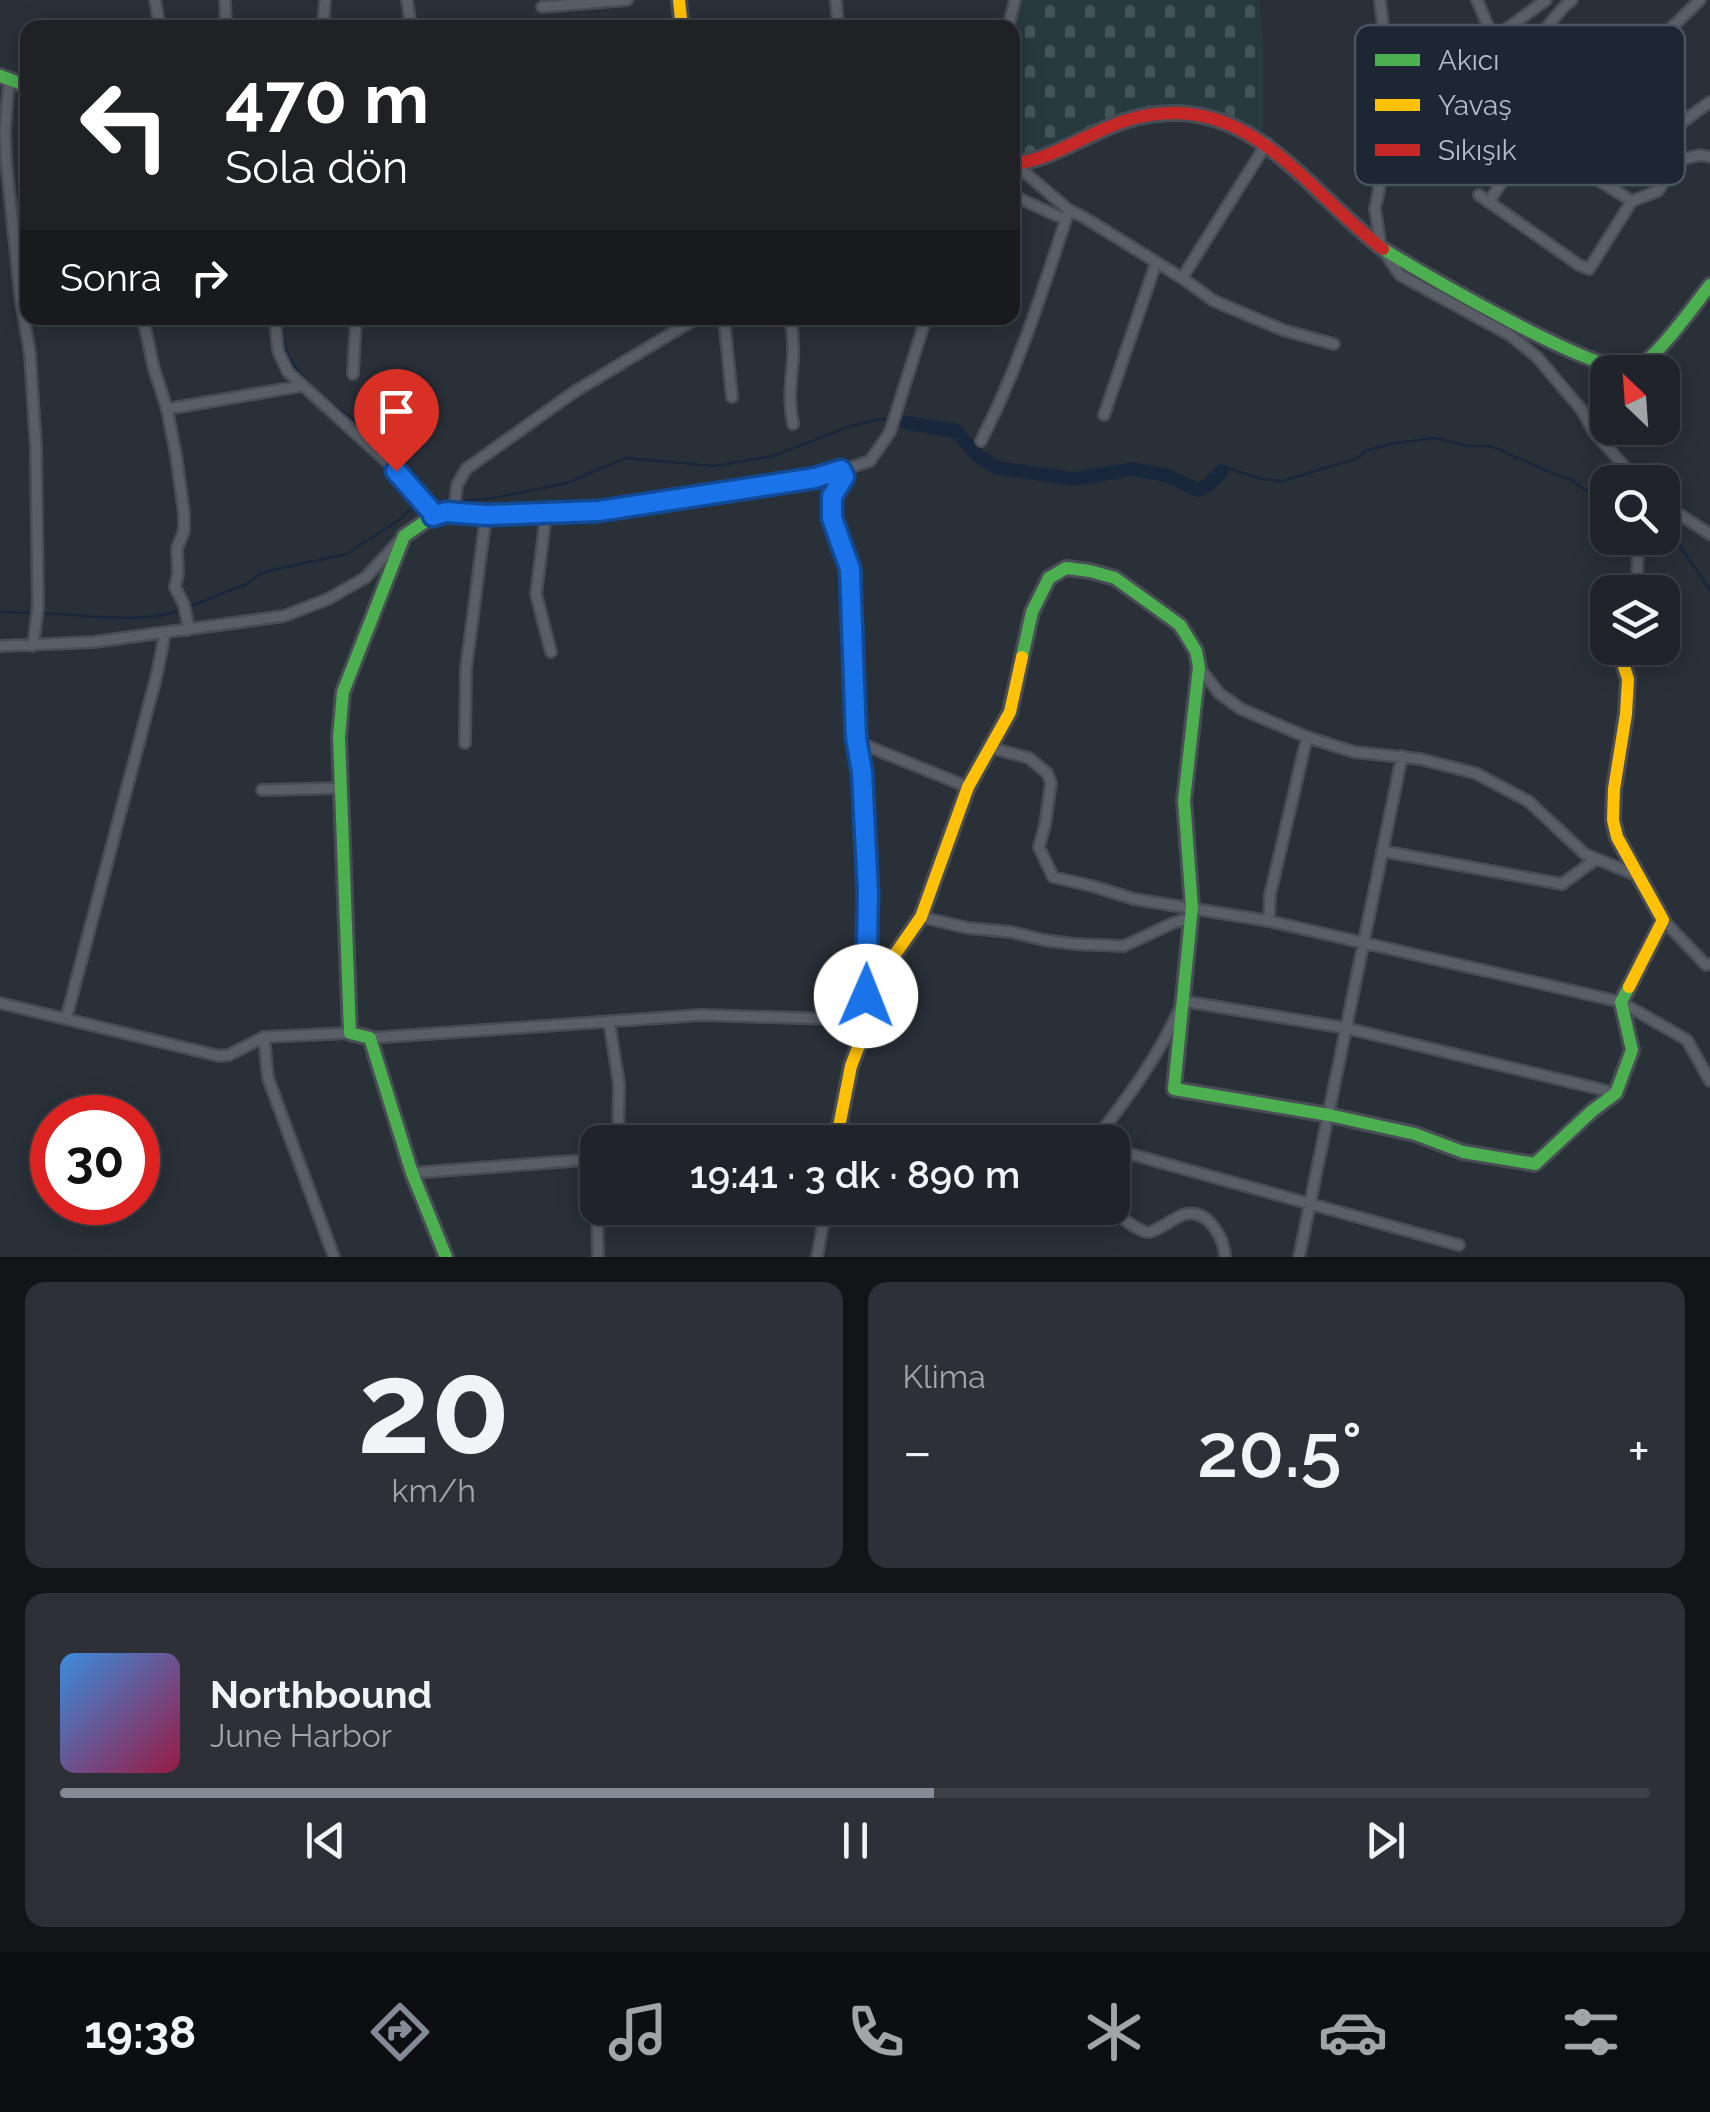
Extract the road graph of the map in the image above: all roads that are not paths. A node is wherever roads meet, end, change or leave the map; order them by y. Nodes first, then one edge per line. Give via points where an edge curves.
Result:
1 (627, 0) edge
2 (1380, 0) edge
3 (1477, 0) edge
4 (1546, 0) edge
5 (1572, 0) edge
6 (1700, 0) edge
7 (542, 7) dead end
8 (1383, 25) edge
9 (1488, 25) edge
10 (1512, 25) edge
11 (1548, 25) edge
12 (1674, 25) edge
13 (5, 78) edge
14 (1710, 102) edge
15 (1685, 120) edge
16 (1267, 143) junction
17 (1710, 157) edge
18 (1685, 159) edge
19 (1020, 164) edge
20 (1020, 171) edge
21 (1379, 185) edge
22 (1500, 185) edge
23 (1606, 185) edge
24 (1662, 185) edge
25 (1479, 195) dead end
26 (1020, 198) edge
27 (1632, 201) junction
28 (1489, 202) junction
29 (1068, 215) junction
30 (1382, 247) junction
31 (1156, 263) junction
32 (1182, 278) junction
33 (1710, 285) edge
34 (20, 295) edge
35 (25, 325) edge
36 (145, 325) edge
37 (276, 325) edge
38 (356, 325) edge
39 (686, 325) edge
40 (725, 325) edge
41 (792, 325) edge
42 (924, 325) edge
43 (1334, 344) dead end
44 (354, 374) dead end
45 (301, 386) junction
46 (732, 396) dead end
47 (167, 409) junction
48 (1104, 415) dead end
49 (794, 424) dead end
50 (981, 441) dead end
51 (1624, 465) edge
52 (841, 470) junction
53 (444, 512) junction
54 (546, 514) junction
55 (486, 515) junction
56 (1680, 515) edge
57 (1710, 534) edge
58 (404, 536) junction
59 (186, 630) junction
60 (165, 632) junction
61 (0, 646) edge
62 (33, 646) junction
63 (550, 652) dead end
64 (1623, 665) edge
65 (1199, 667) junction
66 (1307, 738) junction
67 (857, 742) junction
68 (464, 743) dead end
69 (991, 748) junction
70 (1402, 756) junction
71 (968, 787) junction
72 (341, 788) junction
73 (262, 790) dead end
74 (1382, 851) junction
75 (1596, 860) junction
76 (1638, 876) junction
77 (1191, 912) junction
78 (920, 917) junction
79 (1663, 920) junction
80 (1269, 922) junction
81 (1364, 942) junction
82 (1709, 966) edge
83 (866, 996) junction
84 (1183, 1001) junction
85 (1621, 1002) junction
86 (0, 1003) edge
87 (66, 1018) junction
88 (864, 1020) junction
89 (609, 1021) junction
90 (1346, 1028) junction
91 (350, 1033) junction
92 (264, 1037) junction
93 (370, 1038) junction
94 (1710, 1081) edge
95 (1616, 1093) junction
96 (1329, 1115) junction
97 (618, 1125) edge
98 (839, 1125) edge
99 (1108, 1125) edge
100 (1130, 1154) edge
101 (580, 1159) edge
102 (412, 1174) junction
103 (1311, 1204) junction
104 (1130, 1224) edge
105 (598, 1225) edge
106 (823, 1225) edge
107 (1460, 1245) dead end
108 (334, 1257) edge
109 (446, 1257) edge
110 (598, 1257) edge
111 (817, 1257) edge
112 (1225, 1257) edge
113 (1299, 1257) edge

1 - 7 street
2 - 8 street
3 - 9 street
4 - 10 street
5 - 11 street
6 - 12 street
13 - 34 street
14 - 15 street
16 - 19 street via 1175,112 1111,124
16 - 30 street
16 - 32 street
17 - 18 street
20 - 29 street
21 - 30 street via 1375,209
22 - 28 street
23 - 27 street
24 - 27 street
25 - 28 street
26 - 29 street
27 - 28 street via 1589,270
29 - 31 street via 1085,218
29 - 50 street via 1028,334
30 - 33 street via 1479,305 1622,369 1651,356
30 - 51 street via 1400,275 1510,335 1537,357
31 - 32 street
31 - 48 street
32 - 43 street via 1214,301
35 - 62 street via 36,448
36 - 47 street
37 - 45 street via 278,351
38 - 44 street
39 - 53 street via 466,468
40 - 46 street
41 - 49 street
42 - 52 street via 890,432 870,461
45 - 47 street
45 - 53 street via 421,499
47 - 59 street via 184,513 175,588
52 - 54 street
52 - 67 street via 832,518 850,569
53 - 55 street
53 - 58 street
54 - 55 street
54 - 63 street via 536,594
55 - 68 street via 466,670
56 - 57 street
58 - 59 street via 365,578 328,599 284,616
58 - 72 street via 343,692
59 - 60 street
60 - 62 street
60 - 87 street
61 - 62 street
64 - 76 street via 1626,714 1613,820
65 - 66 street via 1242,709
65 - 69 street via 1180,625 1115,578 1066,568 1050,578 1032,612 1010,712
65 - 77 street via 1184,800
66 - 70 street via 1354,752
66 - 80 street
67 - 71 street
67 - 83 street via 868,893
69 - 71 street
69 - 77 street via 1029,758 1047,772 1051,783 1040,846 1053,878
70 - 74 street
70 - 75 street via 1474,773 1528,801
71 - 78 street
72 - 73 street
72 - 91 street
74 - 75 street via 1562,884
74 - 81 street
75 - 76 street
76 - 79 street
77 - 78 street via 1124,946 1044,940
77 - 80 street
77 - 84 street
78 - 83 street
79 - 82 street
79 - 85 street
80 - 81 street
81 - 85 street
81 - 90 street
83 - 88 street
84 - 90 street
84 - 96 street via 1174,1089
84 - 99 street
85 - 94 street via 1686,1040
85 - 95 street via 1632,1050
86 - 87 street
87 - 92 street via 218,1056
88 - 89 street via 700,1015
88 - 98 street
89 - 93 street
89 - 97 street
90 - 95 street
90 - 96 street
91 - 92 street
91 - 93 street
92 - 108 street via 268,1078
93 - 102 street
95 - 96 street via 1535,1164
96 - 103 street
100 - 103 street
101 - 102 street
102 - 109 street
103 - 107 street
103 - 113 street
104 - 112 street via 1150,1232 1198,1214 1221,1237
105 - 110 street
106 - 111 street

